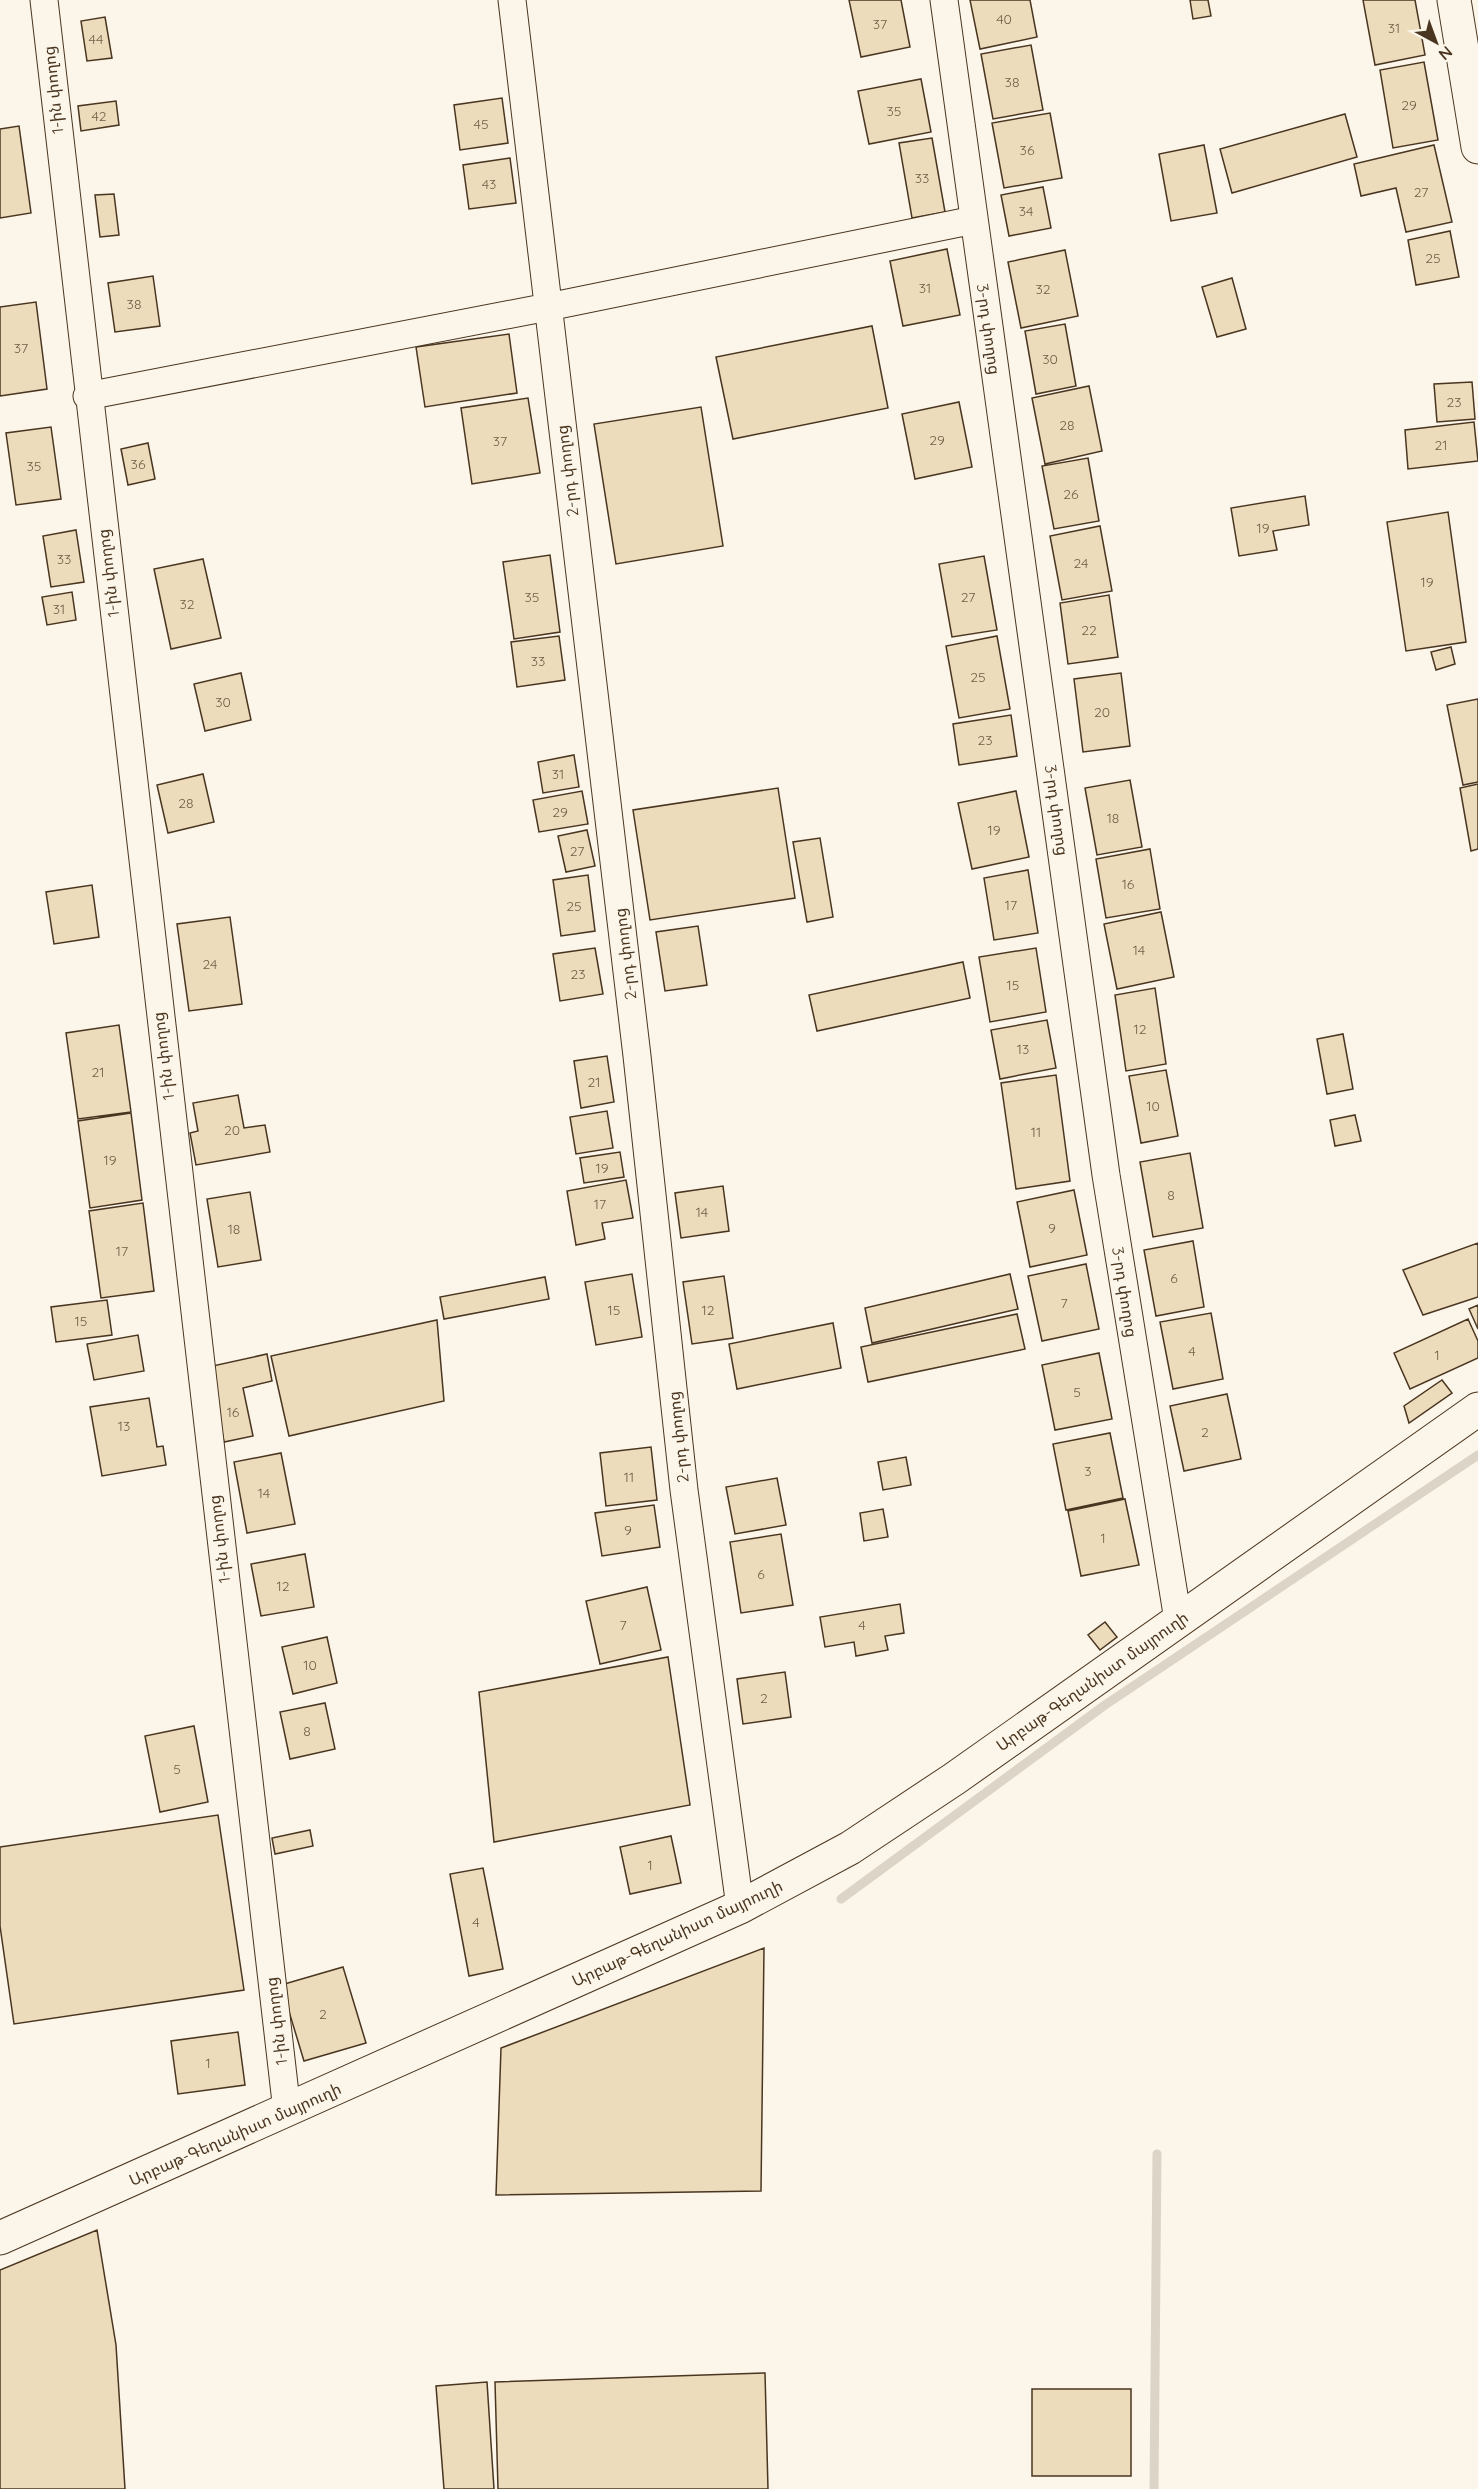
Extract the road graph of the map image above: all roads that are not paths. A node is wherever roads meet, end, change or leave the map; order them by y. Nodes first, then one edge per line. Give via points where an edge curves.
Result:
1 (44, 0) edge
2 (512, 0) edge
3 (944, 0) edge
4 (1454, 0) edge
5 (1478, 147) edge
6 (974, 220) junction
7 (548, 307) junction
8 (87, 396) junction
9 (1478, 1409) edge
10 (1178, 1620) junction
11 (740, 1907) junction
12 (287, 2111) junction
13 (0, 2238) edge

1 - 8 street, 1-ին փողոց
2 - 7 street, 2-րդ փողոց
3 - 6 street, 3-րդ փողոց
4 - 5 main road
6 - 7 street
6 - 10 street, 3-րդ փողոց via 1106,1175
7 - 8 street
7 - 11 street, 2-րդ փողոց via 684,1490
8 - 12 street, 1-ին փողոց
9 - 10 main road, Արբաթ-Գեղանիստ մայրուղի
10 - 11 main road, Արբաթ-Գեղանիստ մայրուղի via 859,1842
11 - 12 main road, Արբաթ-Գեղանիստ մայրուղի
12 - 13 main road, Արբաթ-Գեղանիստ մայրուղի

